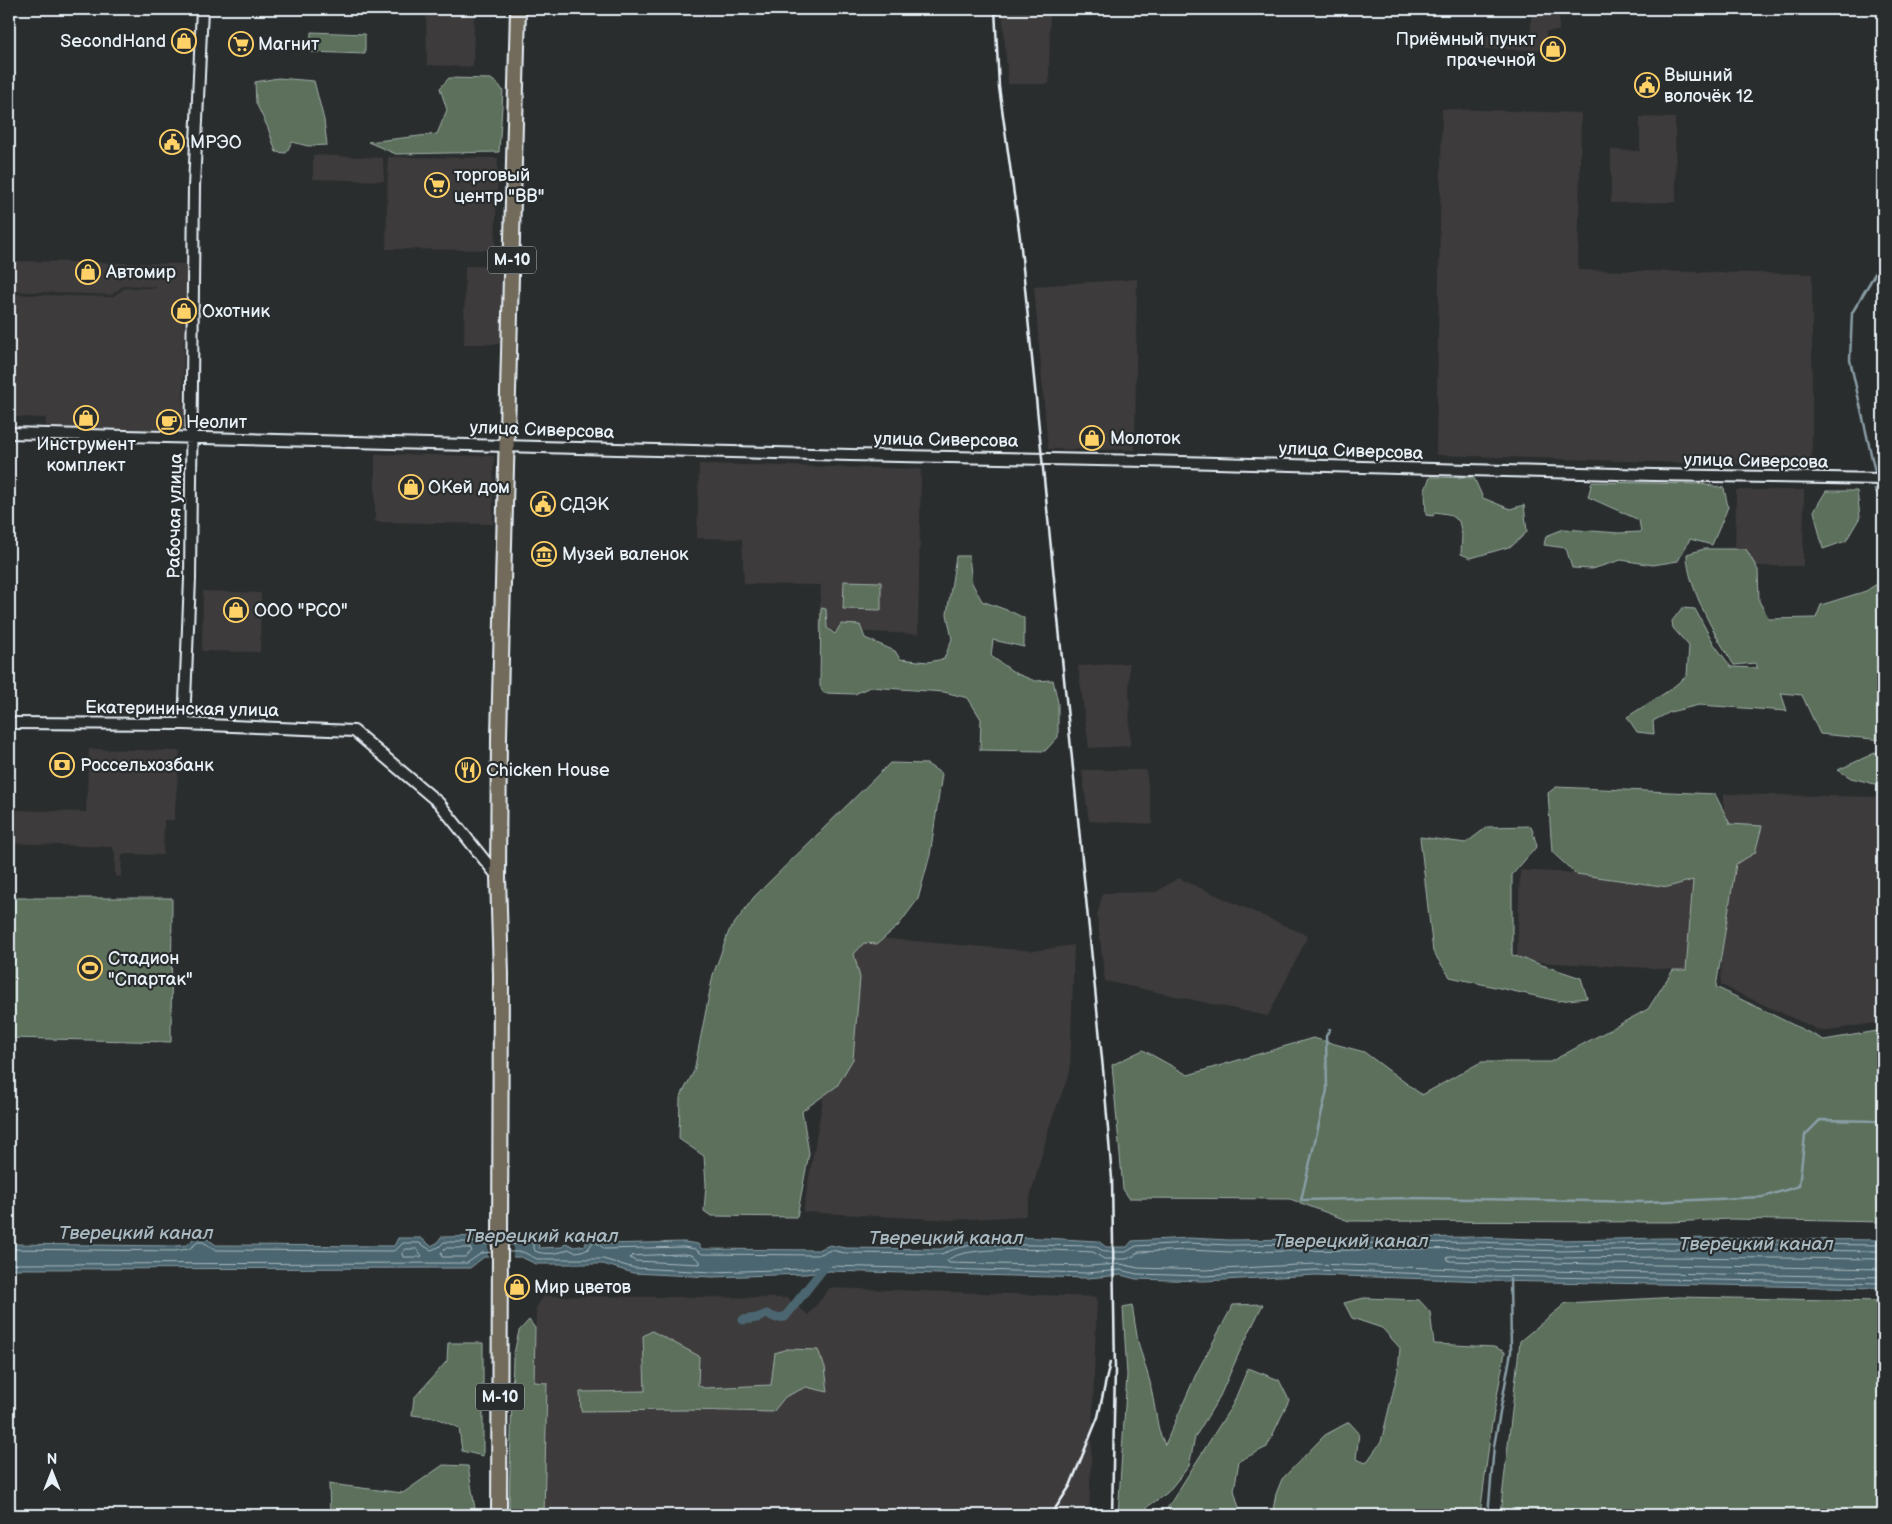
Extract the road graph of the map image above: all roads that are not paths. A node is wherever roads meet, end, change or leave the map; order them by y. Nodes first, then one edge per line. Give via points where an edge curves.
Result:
1 (202, 9) edge
2 (518, 9) edge
3 (9, 433) edge
4 (192, 438) junction
5 (507, 445) junction
6 (1883, 478) edge
7 (9, 723) edge
8 (184, 724) junction
9 (498, 877) junction
10 (499, 1515) edge

1 - 4 street, Рабочая улица via 194,187
2 - 5 highway, М-10
3 - 4 street, улица Сиверсова
4 - 5 street, улица Сиверсова
4 - 8 street, Рабочая улица
5 - 6 street, улица Сиверсова via 1653,476
5 - 9 highway, М-10
7 - 8 street, Екатерининская улица
8 - 9 street, Екатерининская улица via 354,730 439,803
9 - 10 highway, М-10 via 501,974

